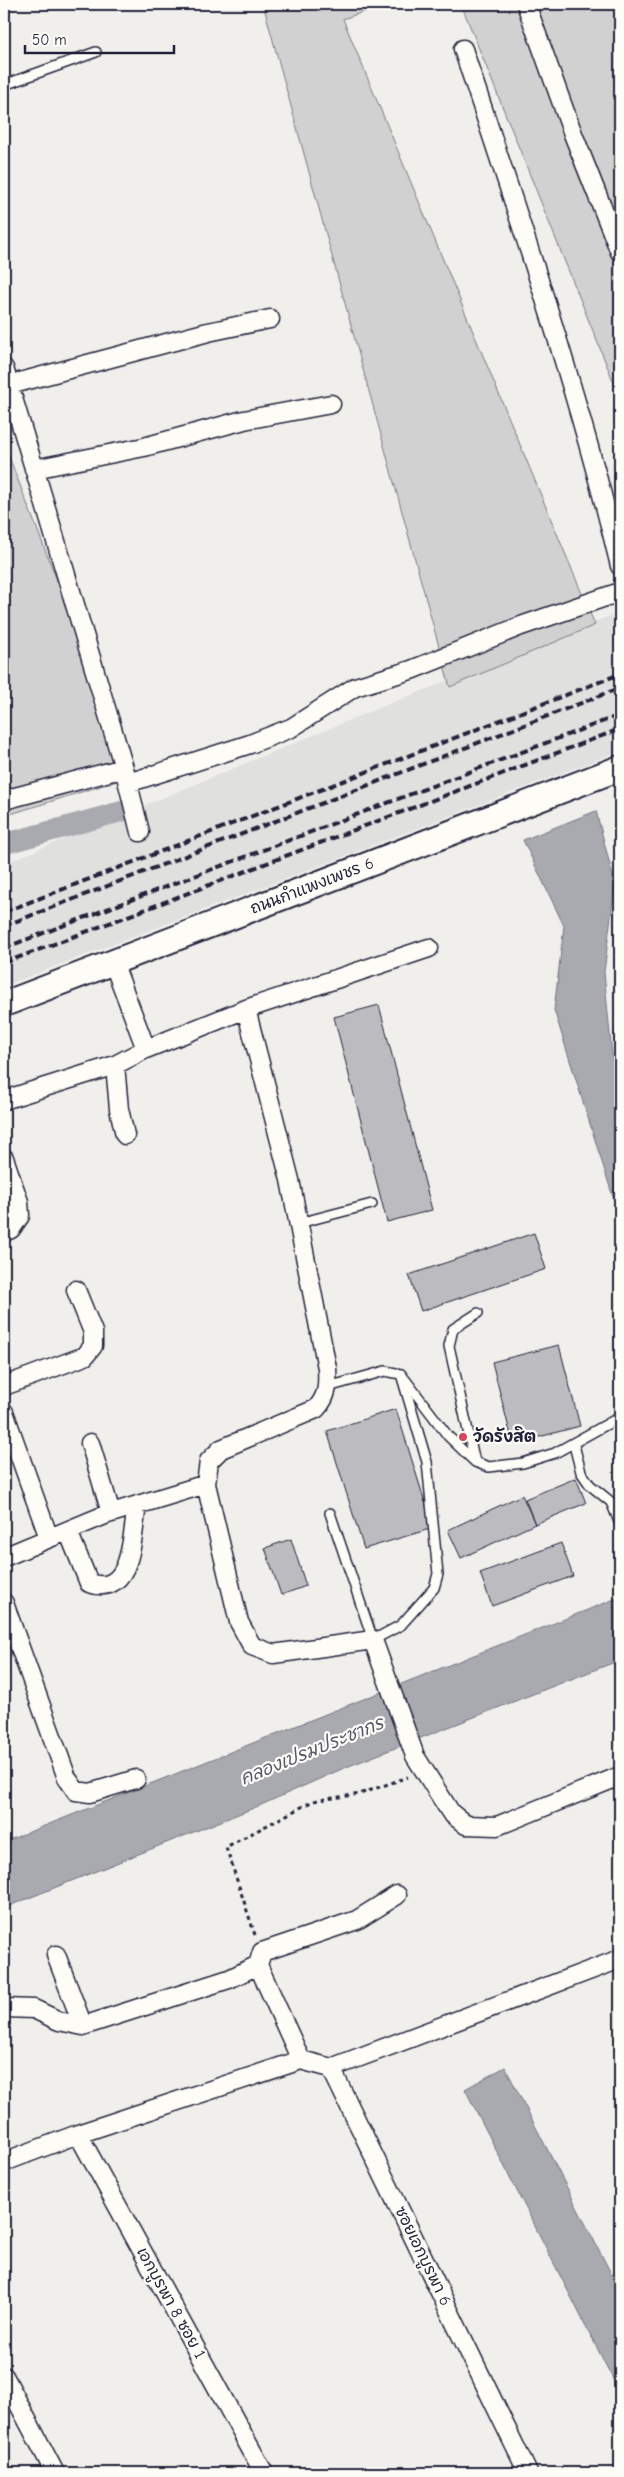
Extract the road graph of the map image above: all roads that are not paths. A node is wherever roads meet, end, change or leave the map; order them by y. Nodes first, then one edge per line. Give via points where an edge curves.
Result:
1 (526, 4) edge
2 (463, 48) dead end
3 (96, 52) dead end
4 (4, 85) edge
5 (620, 252) edge
6 (270, 319) dead end
7 (4, 368) edge
8 (9, 385) junction
9 (331, 404) dead end
10 (34, 469) junction
11 (620, 566) edge
12 (620, 592) edge
13 (620, 768) edge
14 (126, 776) junction
15 (4, 800) edge
16 (140, 832) dead end
17 (429, 948) dead end
18 (113, 962) junction
19 (4, 1004) edge
20 (246, 1009) junction
21 (146, 1049) junction
22 (116, 1065) junction
23 (4, 1100) edge
24 (125, 1134) dead end
25 (4, 1158) edge
26 (372, 1204) dead end
27 (299, 1223) junction
28 (4, 1232) edge
29 (76, 1290) dead end
30 (478, 1313) dead end
31 (401, 1374) junction
32 (4, 1385) edge
33 (328, 1387) junction
34 (4, 1412) edge
35 (620, 1417) edge
36 (90, 1443) dead end
37 (574, 1445) junction
38 (475, 1462) junction
39 (206, 1484) junction
40 (137, 1505) junction
41 (111, 1513) junction
42 (330, 1513) dead end
43 (620, 1524) edge
44 (68, 1531) junction
45 (50, 1538) junction
46 (4, 1557) edge
47 (4, 1603) edge
48 (373, 1640) junction
49 (620, 1776) edge
50 (136, 1779) dead end
51 (397, 1895) dead end
52 (56, 1955) dead end
53 (260, 1959) junction
54 (620, 1961) edge
55 (4, 2008) edge
56 (83, 2026) junction
57 (301, 2060) junction
58 (331, 2068) junction
59 (78, 2134) junction
60 (4, 2162) edge
61 (4, 2376) edge
62 (55, 2473) edge
63 (264, 2473) edge
64 (528, 2473) edge

1 - 5 street
2 - 11 street via 566,368
3 - 4 lane
6 - 8 street via 208,332
7 - 8 street
8 - 10 street
9 - 10 street via 244,420 144,448
10 - 14 street
12 - 14 street via 521,626 411,670 355,687 291,728 250,744
13 - 18 main road, ถนนกำแพงเพชร 6
14 - 15 street
14 - 16 street
17 - 20 street
18 - 19 main road, ถนนกำแพงเพชร 6
18 - 21 street
20 - 21 street
20 - 27 street
21 - 22 street
22 - 23 street
22 - 24 street via 119,1109
25 - 28 street via 19,1202 20,1216
26 - 27 lane
27 - 33 street
29 - 32 street via 94,1332 93,1346 85,1356
30 - 38 lane via 453,1330 449,1346
31 - 33 lane via 385,1371
31 - 38 lane via 448,1436
31 - 48 lane via 427,1462 438,1574 434,1588 401,1625
33 - 39 street via 324,1401 316,1409 221,1449 209,1461
34 - 45 street
35 - 37 lane
36 - 41 street
37 - 38 lane via 524,1463 489,1467
37 - 43 lane via 581,1472 590,1485 611,1502
39 - 40 street
39 - 48 street via 239,1622 252,1646 273,1654
40 - 41 street
40 - 44 street via 124,1572 111,1585 89,1583
41 - 44 street
42 - 48 lane
44 - 45 street
45 - 46 street
47 - 50 street via 67,1778 76,1791 90,1793
48 - 49 street via 419,1764 451,1813 466,1825 497,1826
51 - 53 street via 357,1920
52 - 56 street
53 - 56 street via 229,1979
53 - 57 street
54 - 58 street
55 - 56 street via 34,2009
57 - 58 street
57 - 59 street
58 - 64 street, ซอยเอกบูรพา 6
59 - 60 street
59 - 63 street, เอกบูรพา 8 ซอย 1
61 - 62 street

